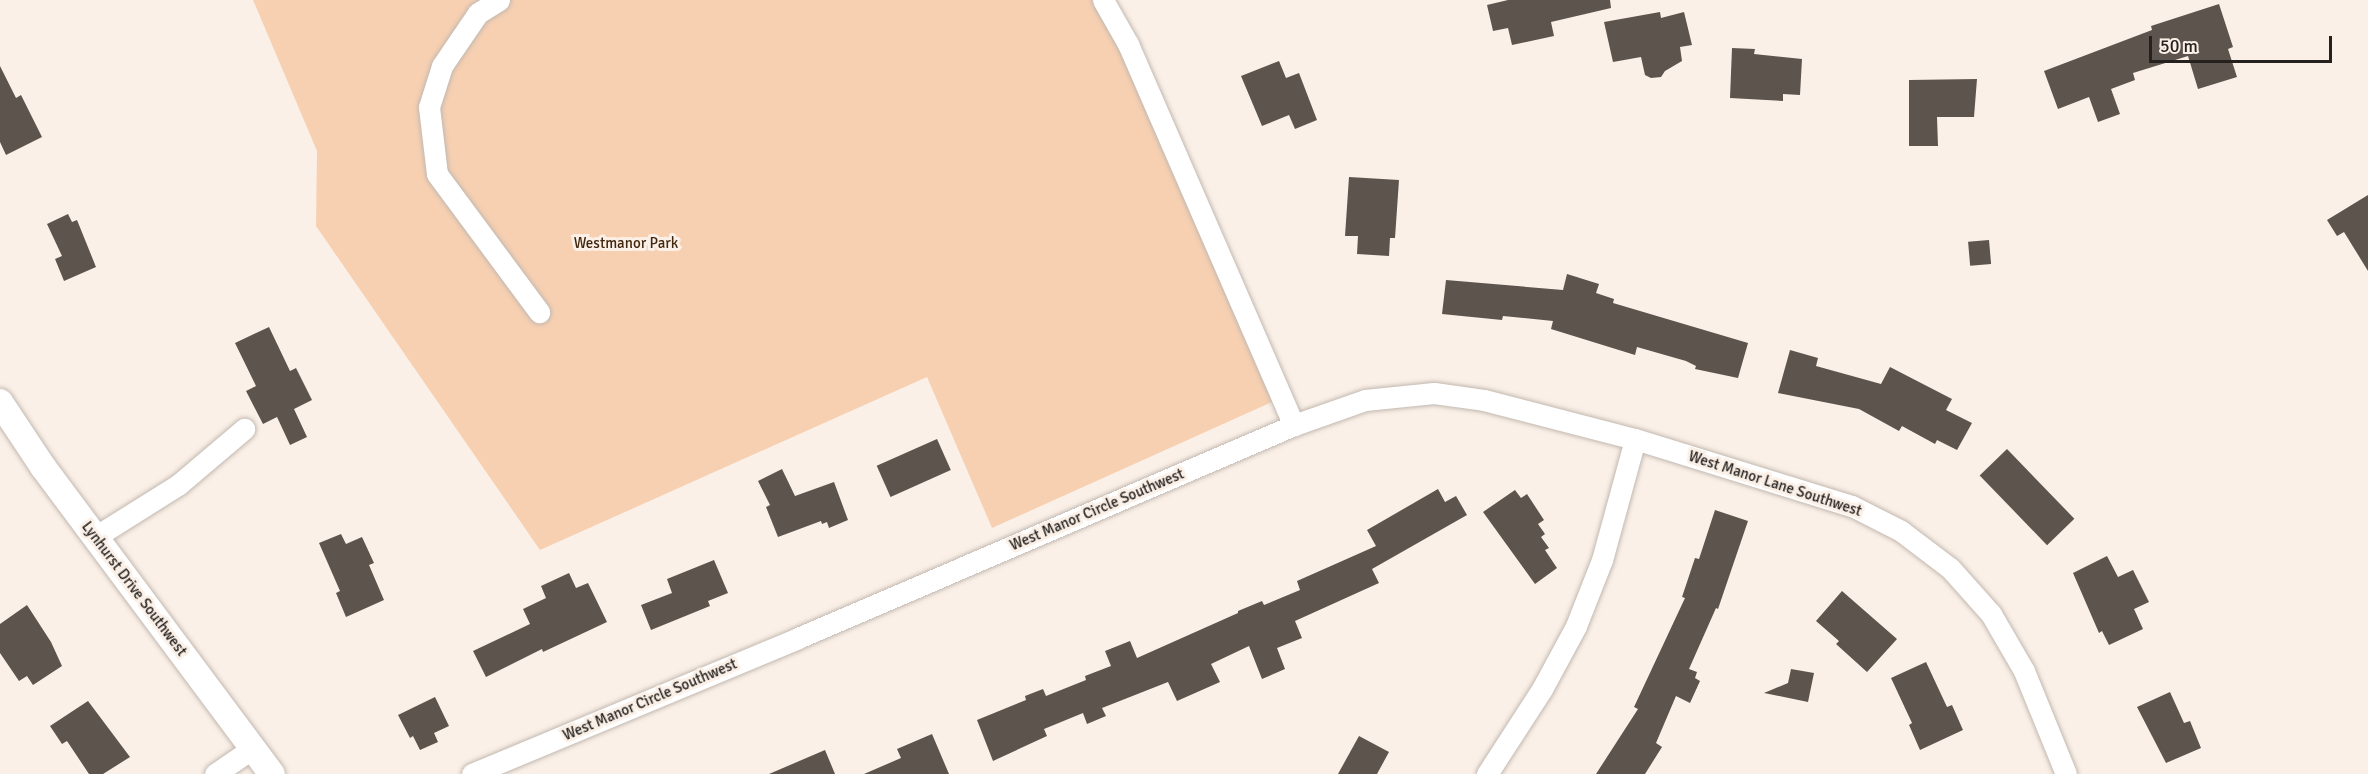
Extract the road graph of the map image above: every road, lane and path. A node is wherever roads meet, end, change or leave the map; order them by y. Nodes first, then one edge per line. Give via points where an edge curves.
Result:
1 (499, 0) edge
2 (1103, 0) edge
3 (539, 312) dead end
4 (0, 402) edge
5 (1294, 425) junction
6 (244, 429) dead end
7 (1635, 440) junction
8 (95, 537) junction
9 (253, 748) junction
10 (215, 774) edge
11 (272, 774) edge
12 (471, 774) edge
13 (1487, 774) edge
14 (2066, 774) edge

1 - 3 street via 478,13 442,66 429,107 437,174
2 - 5 street via 1128,44
4 - 8 street, Lynhurst Drive Southwest
5 - 7 street, West Manor Lane Southwest via 1365,400 1434,393 1484,400
5 - 12 street, West Manor Circle Southwest
6 - 8 street via 178,485
7 - 13 street via 1602,560 1576,627 1542,689
7 - 14 street, West Manor Lane Southwest via 1852,506 1901,531 1950,568 1991,614 2024,671
8 - 9 street, Lynhurst Drive Southwest
9 - 10 street
9 - 11 street, Lynhurst Drive Southwest

